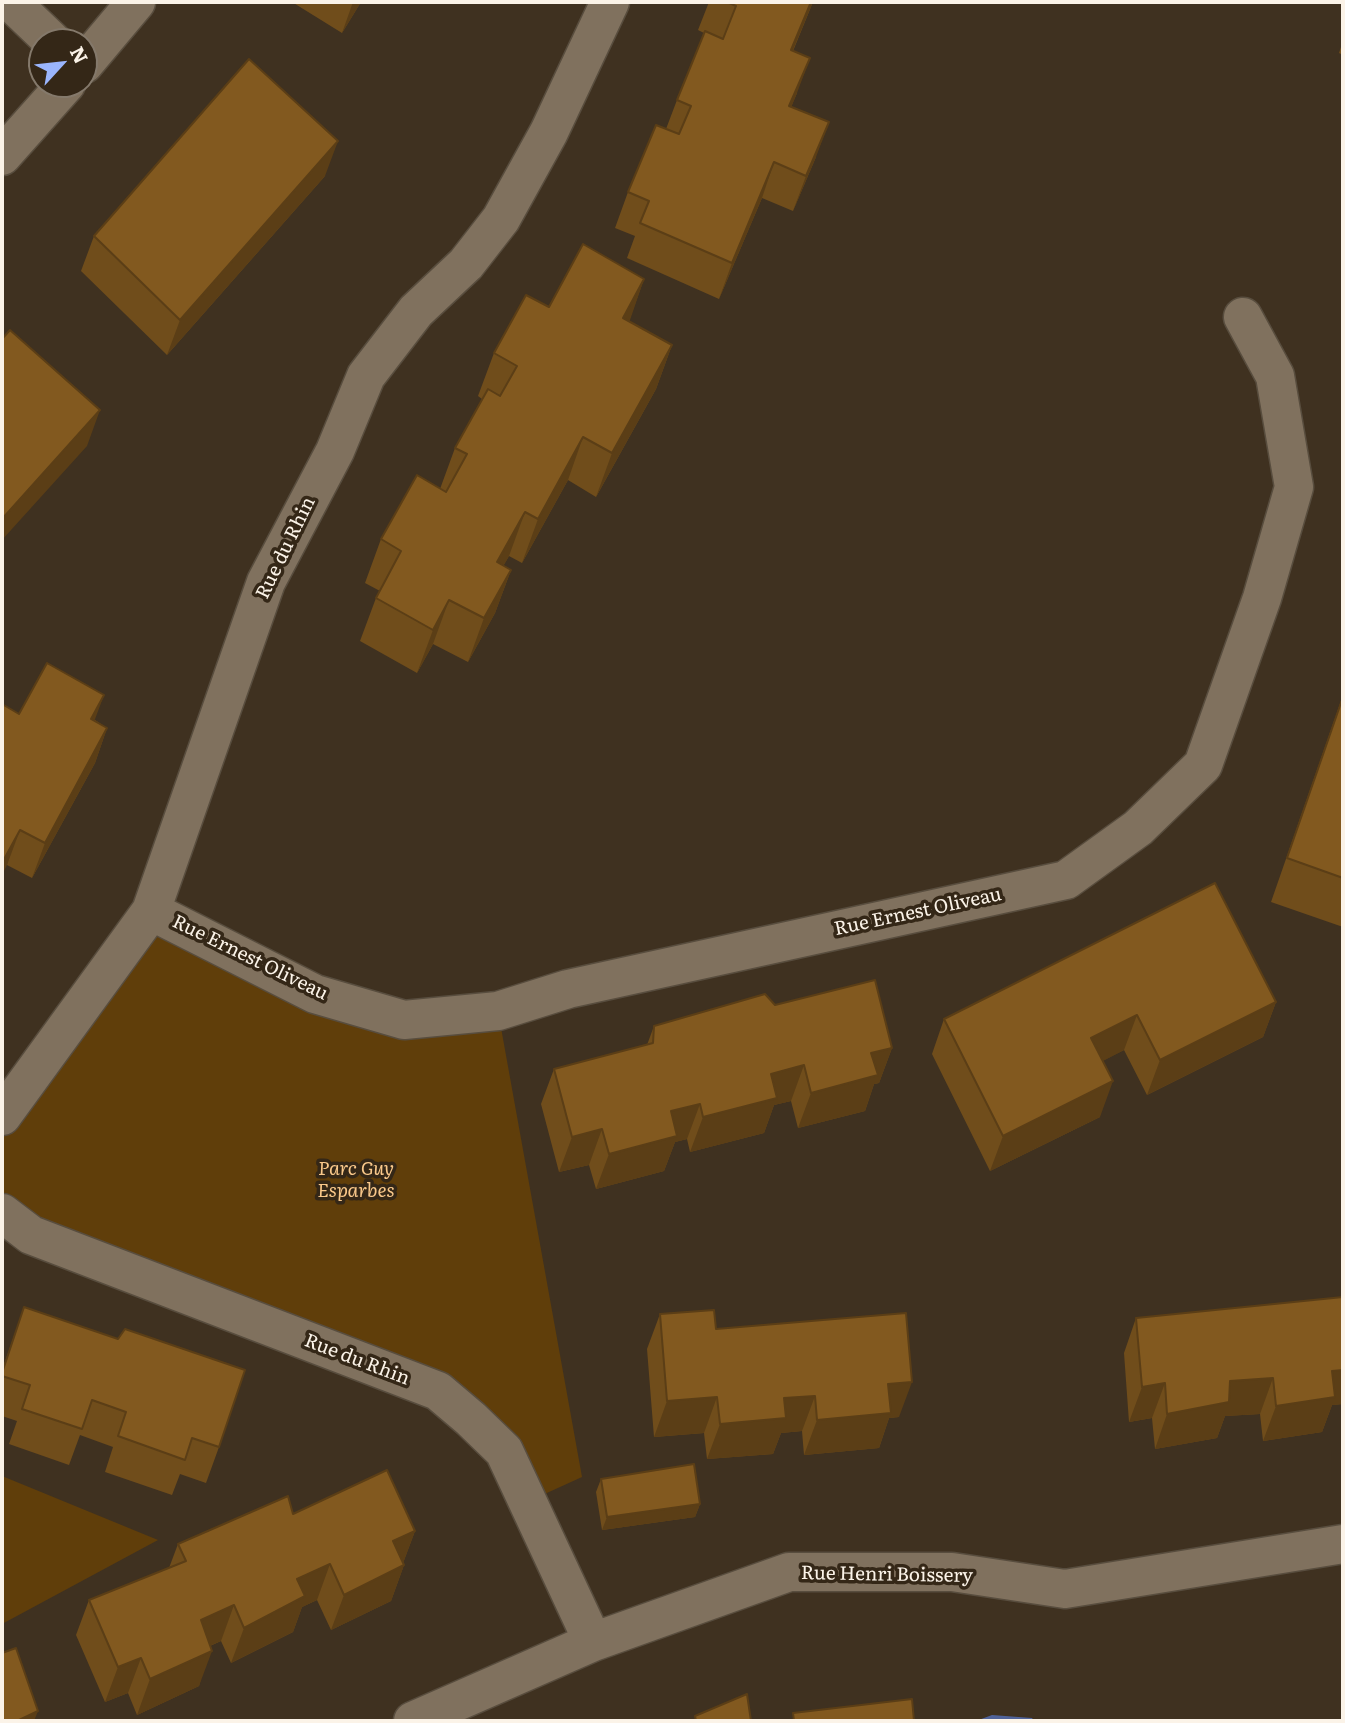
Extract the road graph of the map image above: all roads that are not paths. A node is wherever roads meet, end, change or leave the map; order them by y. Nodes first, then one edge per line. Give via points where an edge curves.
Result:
1 (11, 2) edge
2 (136, 2) edge
3 (610, 2) edge
4 (38, 28) edge
5 (98, 47) edge
6 (54, 98) edge
7 (2, 156) edge
8 (1243, 317) dead end
9 (151, 911) junction
10 (2, 1116) edge
11 (2, 1213) edge
12 (1343, 1544) edge
13 (593, 1642) junction
14 (413, 1721) edge

1 - 4 street
2 - 5 street
3 - 9 street, Rue du Rhin via 549,132 501,219 466,264 416,311 366,376 335,451 265,582
6 - 7 street
8 - 9 street, Rue Ernest Oliveau via 1275,376 1294,487 1262,598 1203,765 1138,828 1066,880 568,989 498,1011 404,1020 315,994
9 - 10 street, Rue du Rhin
11 - 13 street, Rue du Rhin via 31,1235 438,1391 504,1451
12 - 13 street, Rue Henri Boissery via 1065,1589 952,1572 789,1572
13 - 14 street, Rue Henri Boissery

